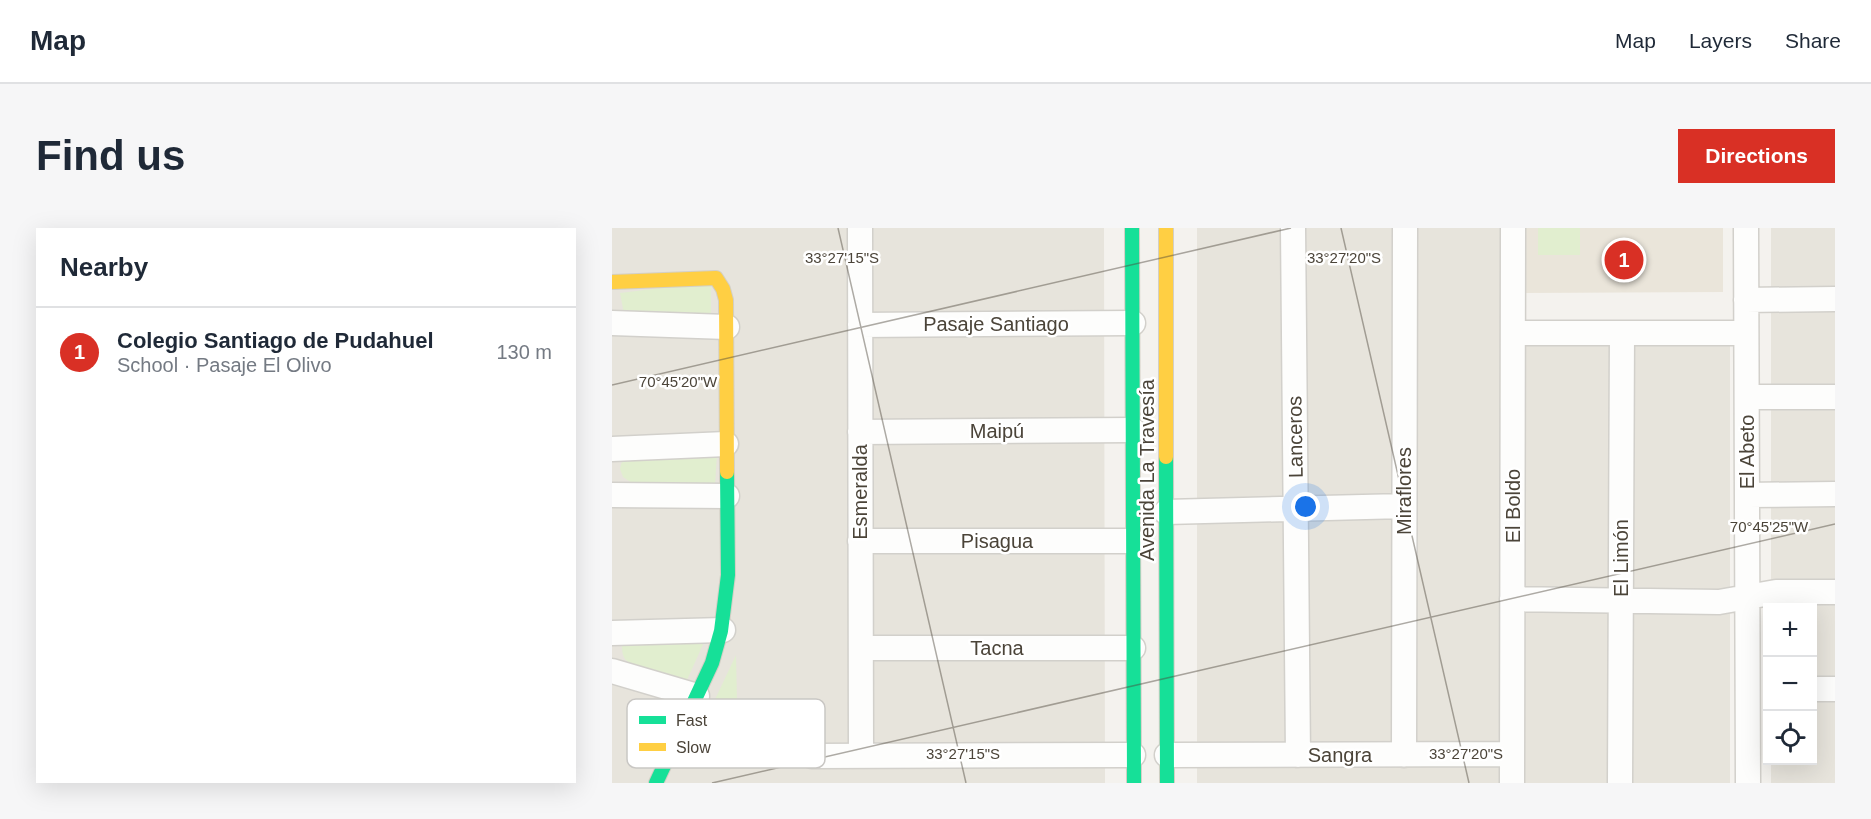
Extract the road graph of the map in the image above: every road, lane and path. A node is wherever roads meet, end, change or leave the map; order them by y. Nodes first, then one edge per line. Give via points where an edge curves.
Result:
1 (860, 228) edge
2 (1132, 228) edge
3 (1166, 228) edge
4 (1293, 228) edge
5 (1405, 228) edge
6 (1513, 228) edge
7 (1746, 228) edge
8 (612, 282) edge
9 (1835, 299) edge
10 (1746, 300) junction
11 (612, 323) edge
12 (1133, 324) junction
13 (860, 325) junction
14 (727, 327) junction
15 (1513, 333) junction
16 (1622, 333) junction
17 (1746, 333) junction
18 (1746, 397) junction
19 (1835, 397) edge
20 (1133, 430) junction
21 (860, 432) junction
22 (726, 444) junction
23 (612, 449) edge
24 (1835, 494) edge
25 (612, 495) edge
26 (1747, 495) junction
27 (727, 496) junction
28 (1404, 506) junction
29 (1296, 509) junction
30 (1166, 512) junction
31 (860, 541) junction
32 (1133, 541) junction
33 (1835, 592) edge
34 (1747, 597) junction
35 (1512, 599) junction
36 (1621, 600) junction
37 (723, 630) junction
38 (612, 633) edge
39 (861, 648) junction
40 (1133, 648) junction
41 (612, 671) edge
42 (1757, 689) edge
43 (1817, 689) edge
44 (1835, 689) edge
45 (697, 696) junction
46 (696, 699) edge
47 (1512, 754) junction
48 (1133, 755) junction
49 (1167, 755) junction
50 (1298, 755) junction
51 (1404, 755) junction
52 (825, 756) edge
53 (861, 756) junction
54 (663, 768) edge
55 (656, 783) edge
56 (1134, 783) edge
57 (1167, 783) edge
58 (1512, 783) edge
59 (1620, 783) edge
60 (1748, 783) edge

1 - 13 street, Esmeralda
2 - 12 street, Avenida La Travesía
3 - 30 street, Avenida La Travesía
4 - 29 street, Lanceros
5 - 28 street, Miraflores
6 - 15 street, El Boldo
7 - 10 street, El Abeto
8 - 14 street via 716,278 726,300
9 - 10 street
10 - 17 street, El Abeto
11 - 14 street
12 - 13 street, Pasaje Santiago
12 - 20 street, Avenida La Travesía
13 - 21 street, Esmeralda
14 - 22 street
15 - 16 street
15 - 35 street, El Boldo
16 - 17 street
16 - 36 street, El Limón
17 - 18 street, El Abeto
18 - 19 street
18 - 26 street, El Abeto
20 - 21 street, Maipú
20 - 32 street, Avenida La Travesía
21 - 31 street, Esmeralda
22 - 23 street
22 - 27 street
24 - 26 street
25 - 27 street
26 - 34 street, El Abeto
27 - 37 street via 728,575
28 - 29 street
28 - 51 street, Miraflores
29 - 30 street
29 - 50 street, Lanceros
30 - 49 street, Avenida La Travesía
31 - 32 street, Pisagua
31 - 39 street, Esmeralda
32 - 40 street, Avenida La Travesía
33 - 34 street via 1776,592
34 - 36 street via 1719,602
34 - 42 street, El Abeto
35 - 36 street
35 - 47 street, El Boldo
36 - 59 street, El Limón
37 - 38 street
37 - 45 street
39 - 40 street, Tacna
39 - 53 street, Esmeralda
40 - 48 street, Avenida La Travesía
41 - 45 street
42 - 60 street, El Abeto
43 - 44 street
45 - 46 street
47 - 51 street, Sangra
47 - 58 street, El Boldo
48 - 53 street
48 - 56 street, Avenida La Travesía
49 - 50 street, Sangra
49 - 57 street, Avenida La Travesía
50 - 51 street, Sangra
52 - 53 street
54 - 55 street

